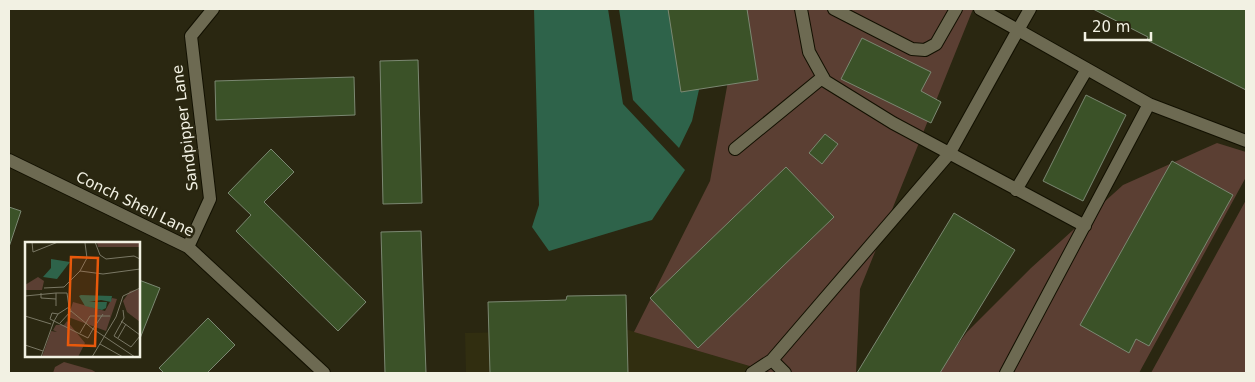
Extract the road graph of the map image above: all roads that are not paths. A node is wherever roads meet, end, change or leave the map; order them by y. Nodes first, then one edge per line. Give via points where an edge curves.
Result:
1 (213, 9) edge
2 (801, 9) edge
3 (834, 9) edge
4 (956, 9) edge
5 (980, 9) edge
6 (1030, 9) edge
7 (1018, 30) junction
8 (1088, 69) junction
9 (823, 77) junction
10 (1149, 104) junction
11 (1246, 140) edge
12 (735, 150) dead end
13 (949, 154) junction
14 (9, 160) edge
15 (1016, 190) junction
16 (1085, 226) junction
17 (188, 247) junction
18 (772, 360) junction
19 (324, 373) edge
20 (752, 373) edge
21 (785, 373) edge
22 (1006, 373) edge

1 - 17 street, Sandpipper Lane via 191,36 210,199
2 - 9 street via 809,52
3 - 4 street via 912,49 925,50 936,44
5 - 7 street
6 - 7 street
7 - 8 street
7 - 13 street
8 - 10 street
8 - 15 street
9 - 12 street
9 - 13 street via 893,123
10 - 11 street
10 - 16 street
13 - 15 street
13 - 18 street
14 - 17 street, Conch Shell Lane
15 - 16 street
16 - 22 street
17 - 19 street, Conch Shell Lane
18 - 20 street
18 - 21 street

